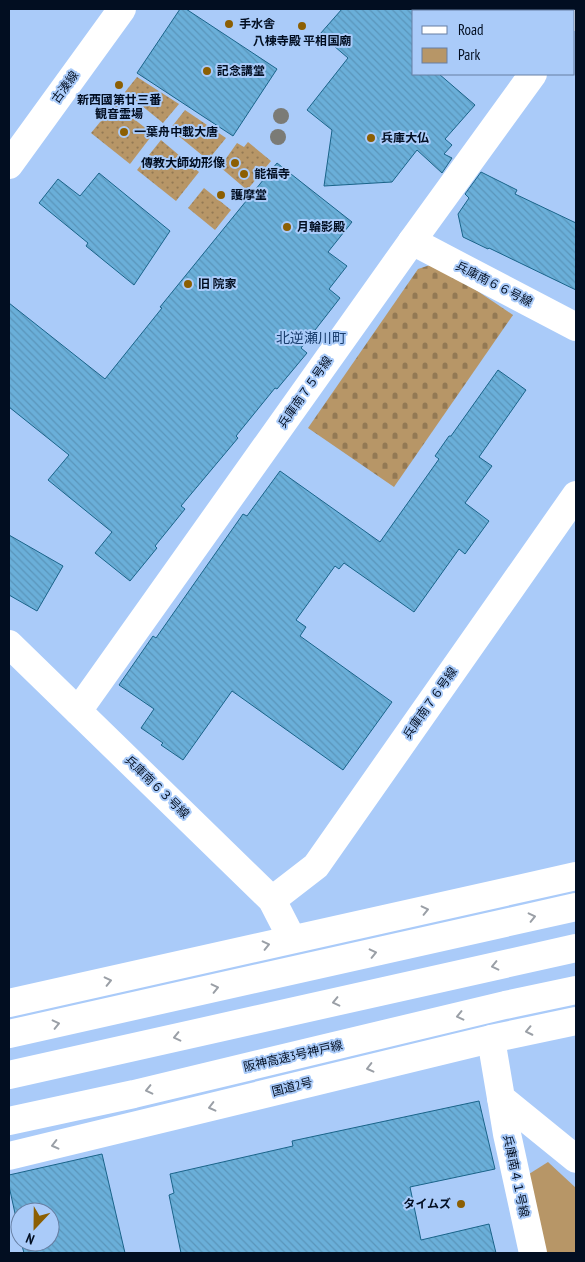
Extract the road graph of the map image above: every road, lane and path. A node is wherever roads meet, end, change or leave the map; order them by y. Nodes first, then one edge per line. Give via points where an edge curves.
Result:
1 (122, 9) edge
2 (532, 75) edge
3 (9, 165) edge
4 (412, 241) junction
5 (576, 327) edge
6 (574, 504) edge
7 (9, 644) edge
8 (78, 711) junction
9 (576, 876) edge
10 (272, 900) junction
11 (576, 907) edge
12 (292, 939) junction
13 (576, 948) edge
14 (576, 990) edge
15 (9, 1003) edge
16 (576, 1021) edge
17 (9, 1034) edge
18 (491, 1039) junction
19 (9, 1075) edge
20 (501, 1098) junction
21 (9, 1121) edge
22 (9, 1156) edge
23 (576, 1158) edge
24 (533, 1253) edge

1 - 3 main road, 古湊線
2 - 4 main road, 兵庫南７５号線
4 - 5 main road, 兵庫南６６号線
4 - 8 main road, 兵庫南７５号線
6 - 10 main road, 兵庫南７６号線 via 316,866
7 - 8 main road, 兵庫南６３号線
8 - 10 main road, 兵庫南６３号線
12 -> 9 main road
10 - 12 main road, 兵庫南６３号線
17 -> 11 main road
15 -> 12 main road
13 -> 19 main road
14 -> 21 main road, 阪神高速3号神戸線
16 -> 18 main road, 国道2号
18 - 20 main road, 兵庫南４１号線
18 -> 22 main road, 国道2号
20 - 23 main road
20 - 24 main road, 兵庫南４１号線

